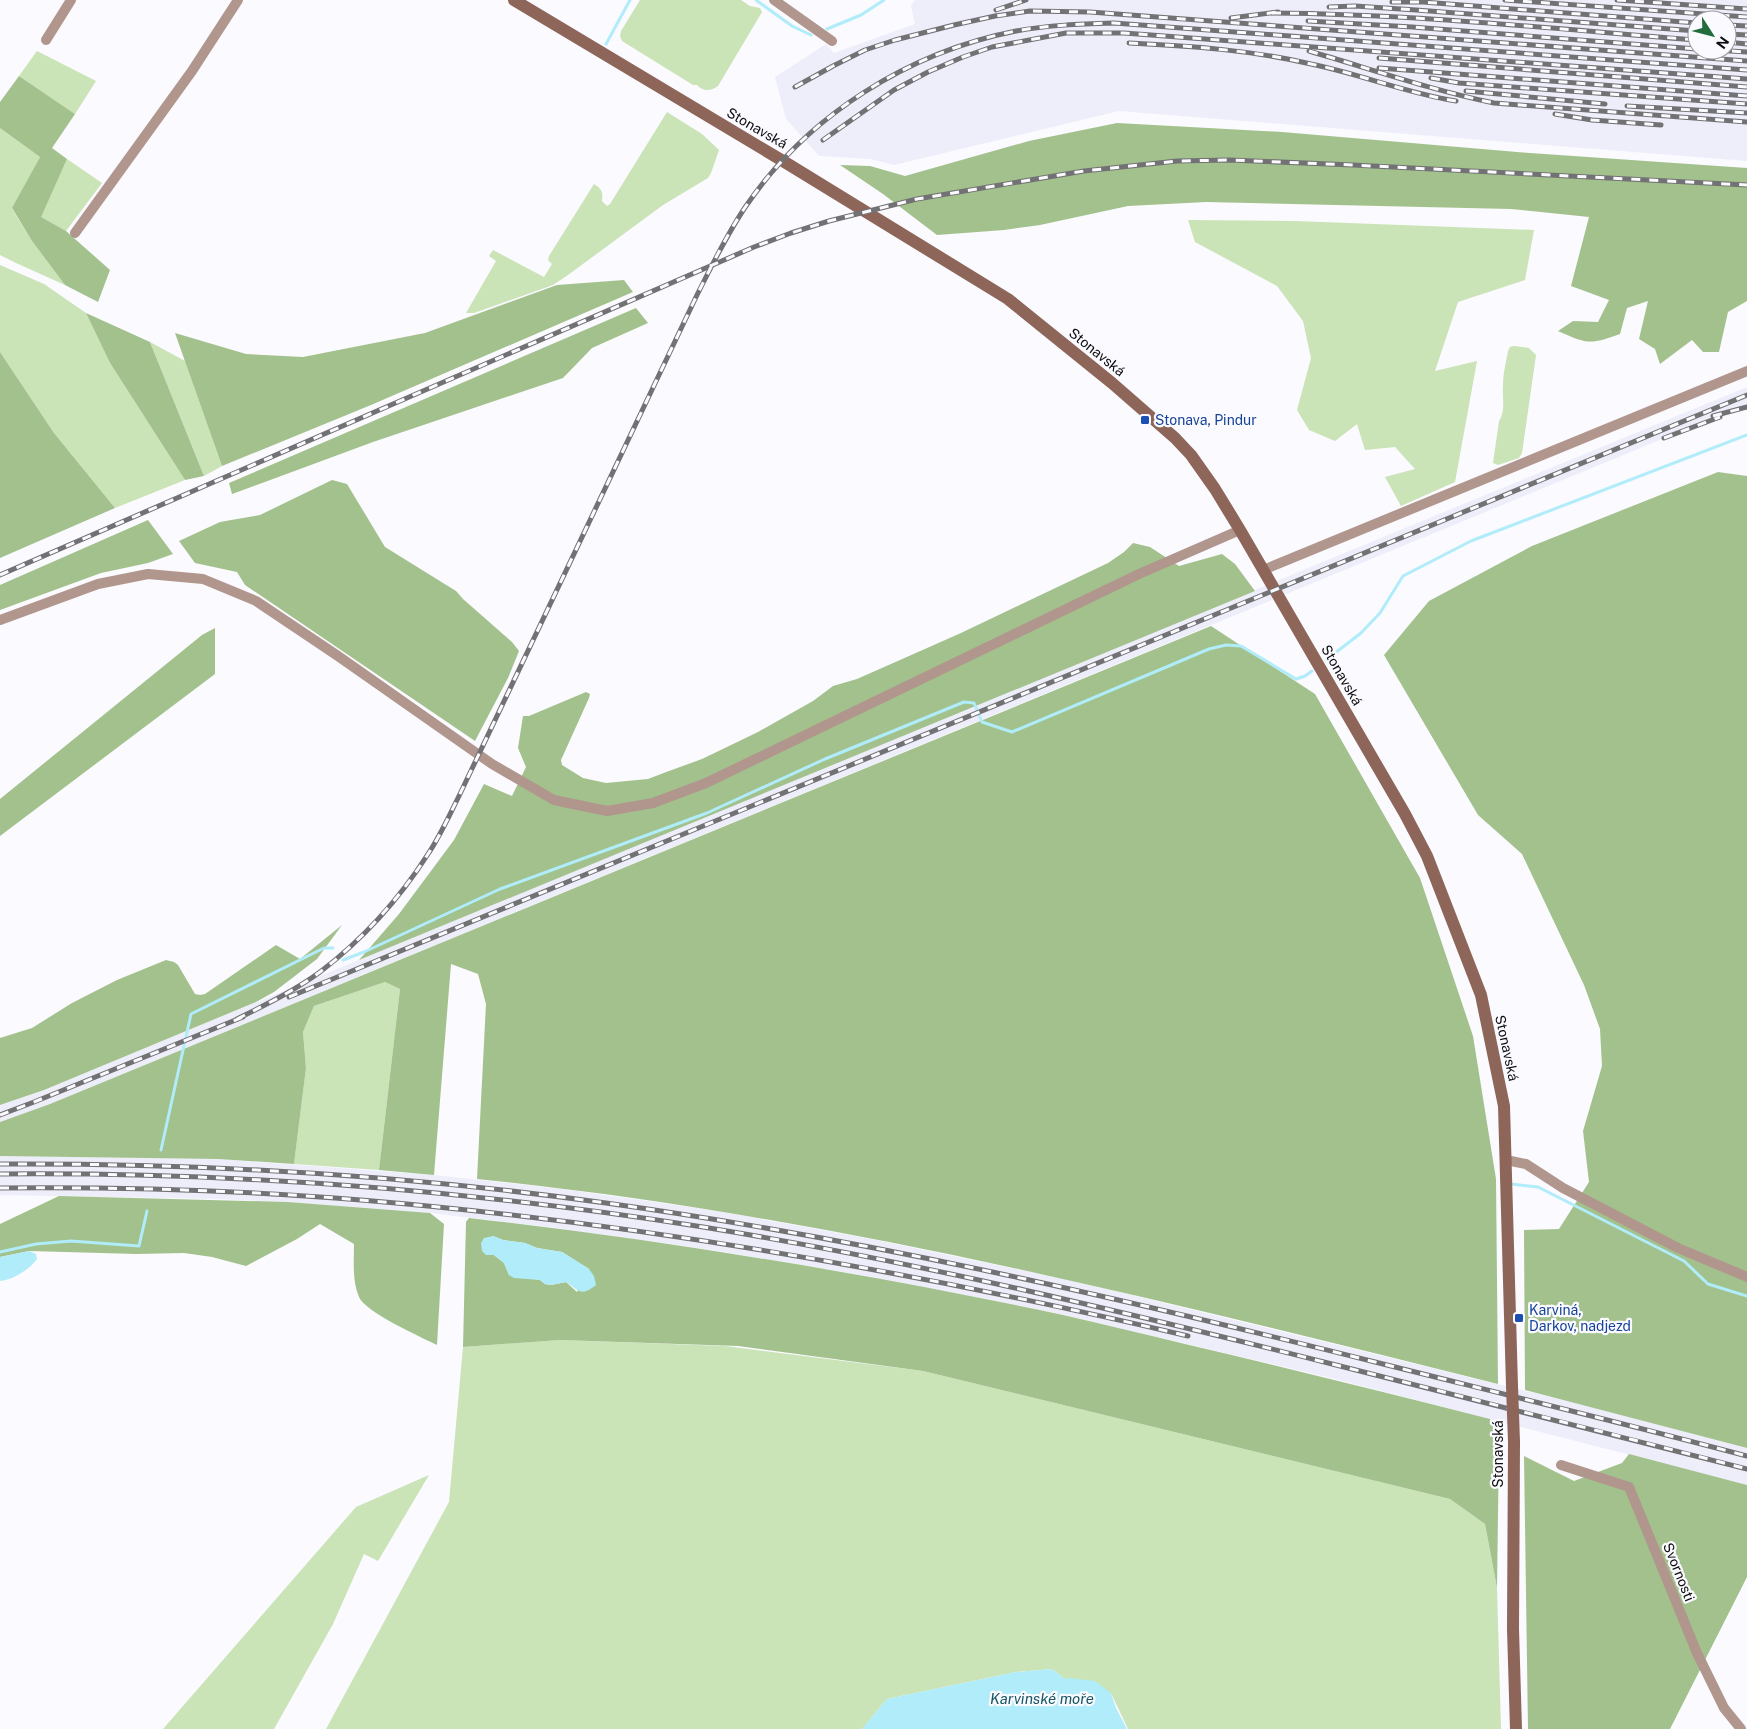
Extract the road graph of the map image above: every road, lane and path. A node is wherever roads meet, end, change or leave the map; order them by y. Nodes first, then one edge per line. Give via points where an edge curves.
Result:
1 (71, 0) edge
2 (238, 0) edge
3 (514, 0) edge
4 (774, 0) edge
5 (46, 40) dead end
6 (832, 41) dead end
7 (75, 233) dead end
8 (1747, 371) edge
9 (1240, 530) junction
10 (1263, 570) junction
11 (0, 620) edge
12 (1506, 1160) junction
13 (1747, 1277) edge
14 (1561, 1465) dead end
15 (1516, 1729) edge
16 (1741, 1729) edge

1 - 5 street
2 - 7 street via 192,71
3 - 9 street, Stonavská via 1008,299 1175,438 1192,455
4 - 6 street
8 - 10 street
9 - 10 street, Stonavská
9 - 11 street via 1139,574 706,783 653,803 607,811 554,800 492,764 256,601 203,579 148,574 98,584
10 - 12 street, Stonavská via 1400,806 1430,864 1481,994 1504,1106
12 - 13 street via 1526,1164 1564,1188 1670,1243
12 - 15 street, Stonavská, bridge via 1514,1442
14 - 16 street, Svornosti via 1629,1487 1698,1652 1724,1708

